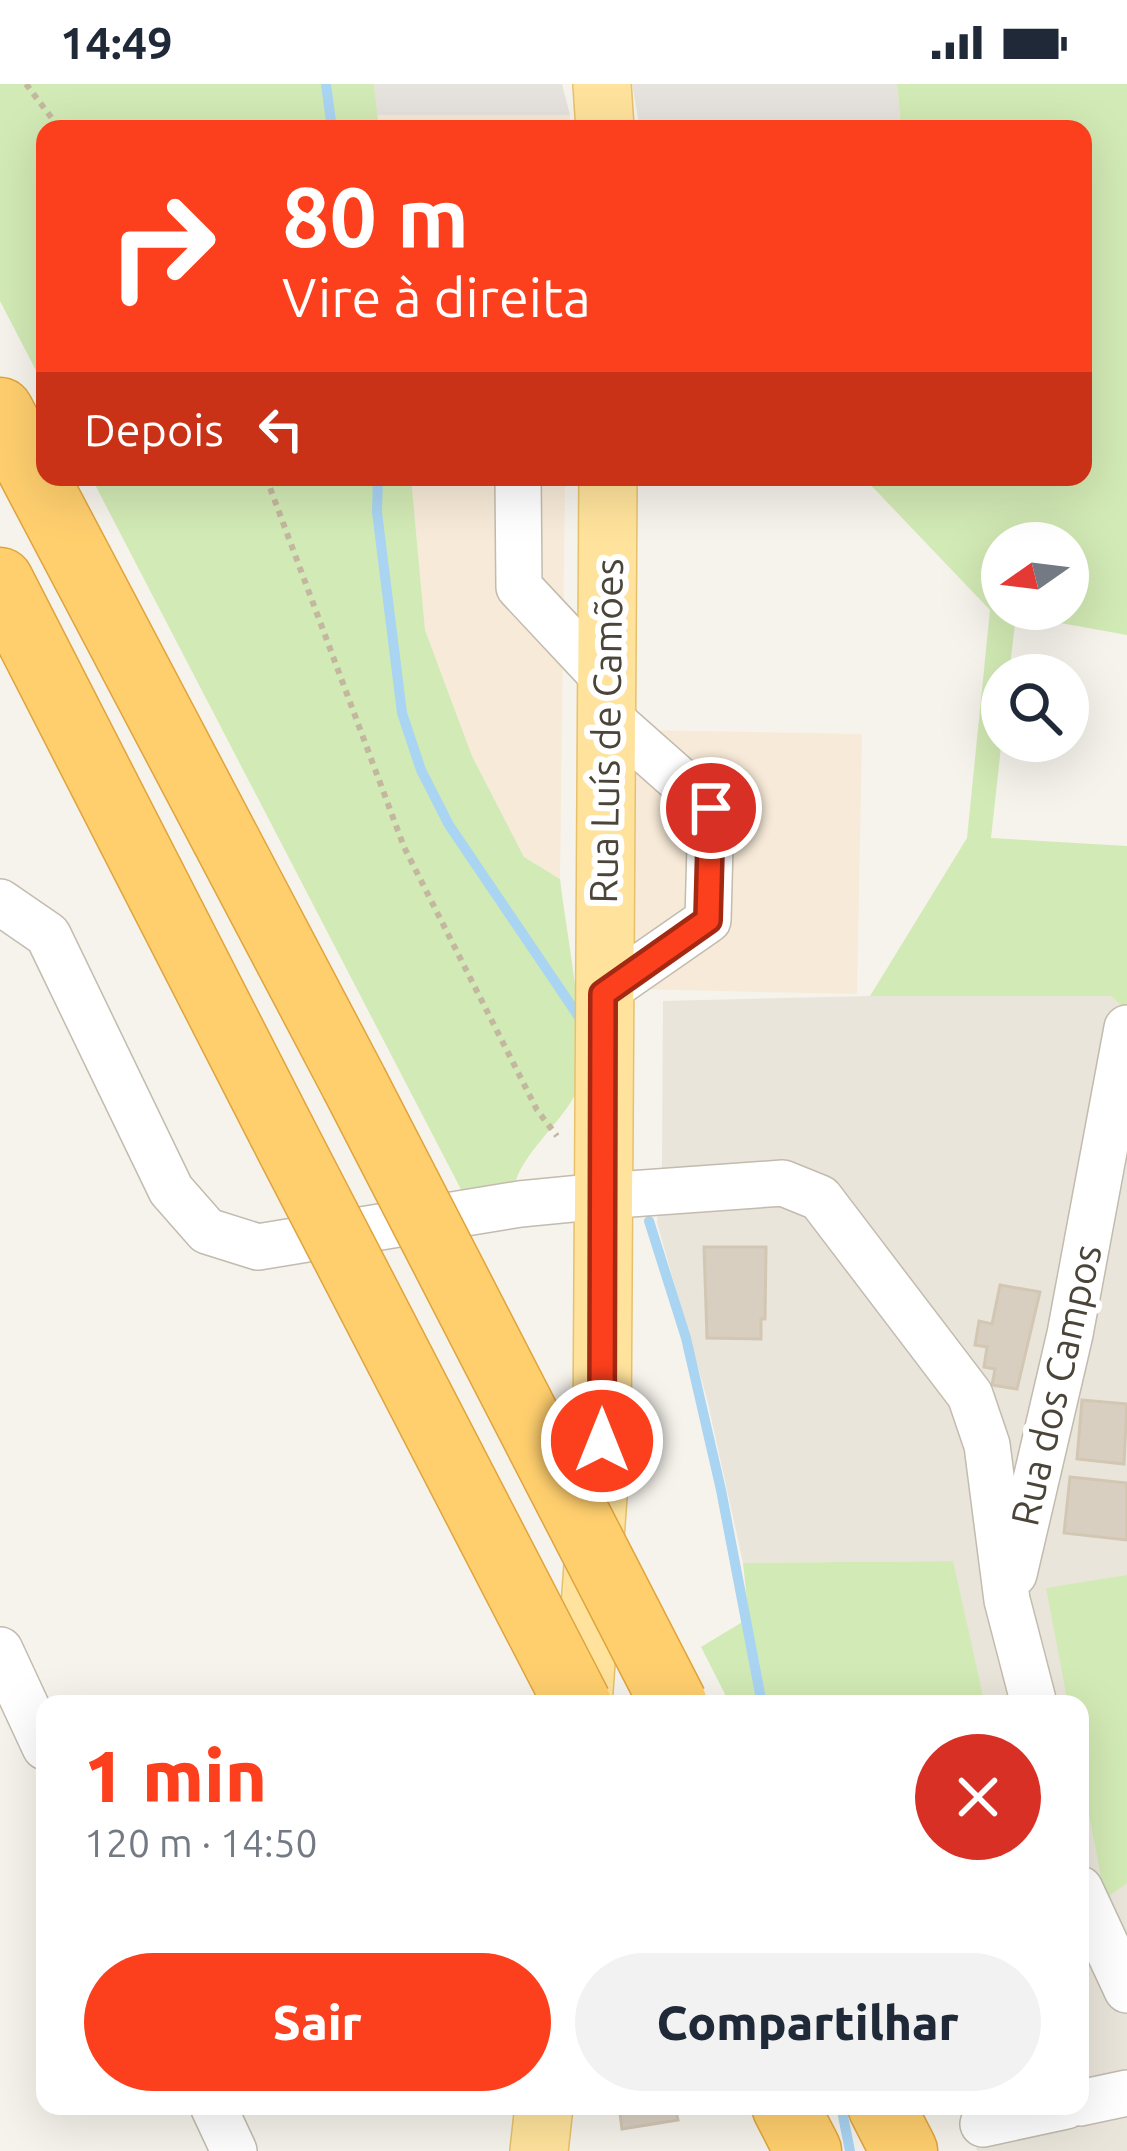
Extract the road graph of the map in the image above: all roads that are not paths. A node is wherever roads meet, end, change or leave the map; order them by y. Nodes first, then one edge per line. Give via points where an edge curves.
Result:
1 (602, 84) edge
2 (604, 120) edge
3 (0, 411) edge
4 (36, 479) edge
5 (40, 486) edge
6 (518, 486) edge
7 (608, 486) edge
8 (0, 581) edge
9 (606, 698) junction
10 (0, 902) edge
11 (603, 994) junction
12 (1125, 1056) edge
13 (602, 1196) junction
14 (1007, 1600) junction
15 (0, 1651) edge
16 (575, 1695) edge
17 (581, 1695) edge
18 (669, 1695) edge
19 (1032, 1695) edge
20 (36, 1728) edge
21 (1089, 1908) edge
22 (1127, 1990) edge
23 (1127, 2093) edge
24 (1089, 2101) edge
25 (217, 2115) edge
26 (543, 2115) edge
27 (790, 2115) edge
28 (886, 2115) edge
29 (1024, 2115) edge
30 (982, 2124) dead end
31 (234, 2151) edge
32 (539, 2151) edge
33 (808, 2151) edge
34 (904, 2151) edge

1 - 2 main road
3 - 4 highway, bridge
5 - 18 highway, bridge
6 - 9 street via 518,587
7 - 9 main road, Rua Luís de Camões
8 - 16 highway, bridge
9 - 11 main road, Rua Luís de Camões
9 - 11 street via 711,808 708,920
10 - 13 street via 48,935 171,1190 207,1231 259,1247
11 - 13 main road, Rua Luís de Camões
12 - 14 street, Rua dos Campos
13 - 14 street via 783,1184 820,1198 970,1395 987,1445
13 - 17 main road, Rua Luís de Camões via 602,1441
14 - 19 street
15 - 20 street
21 - 22 street
23 - 24 street
25 - 31 street
26 - 32 main road
27 - 33 highway
28 - 34 highway
29 - 30 street

